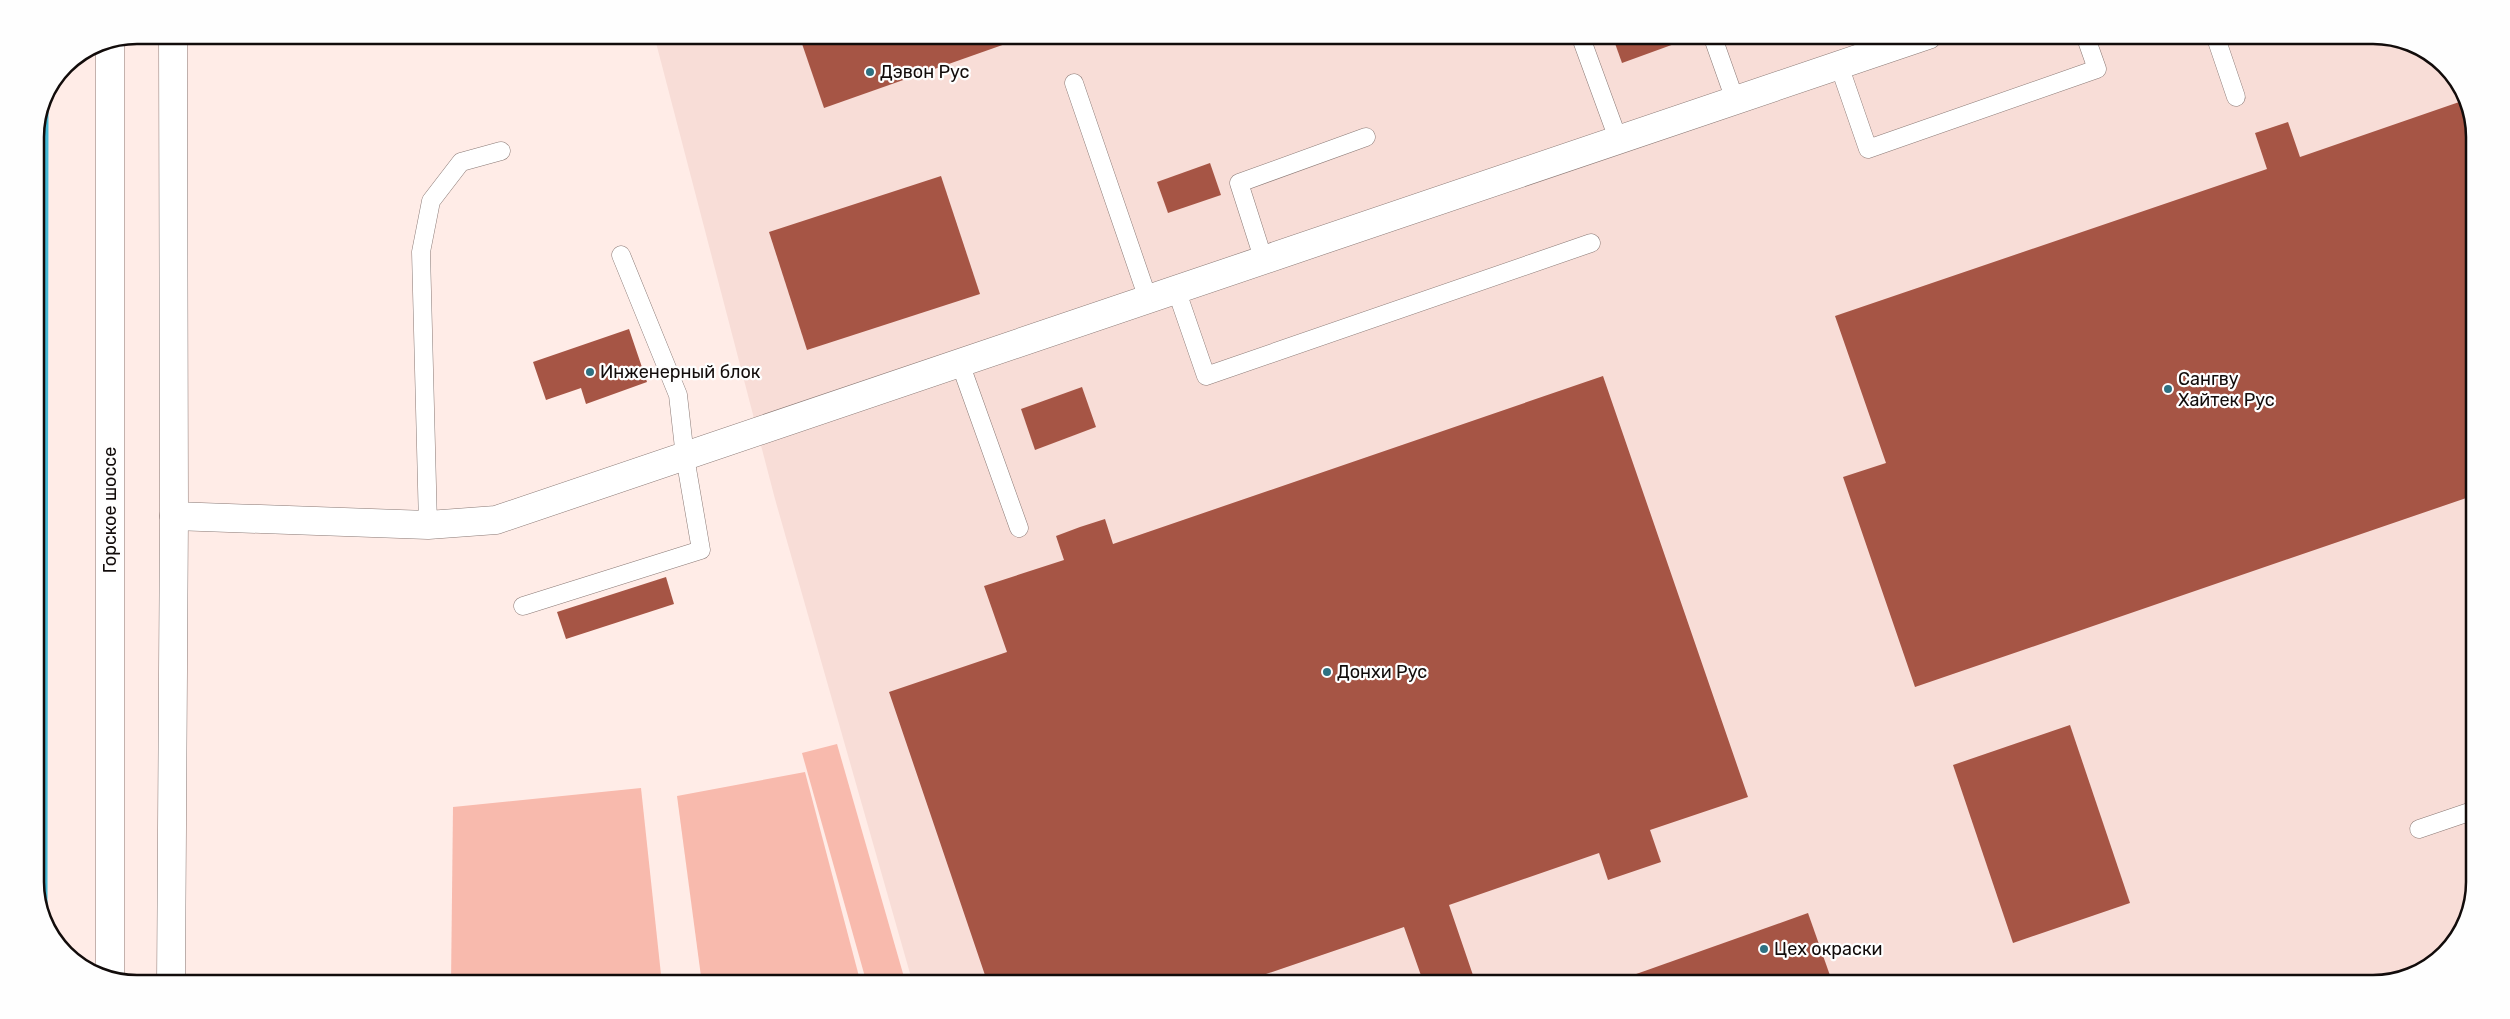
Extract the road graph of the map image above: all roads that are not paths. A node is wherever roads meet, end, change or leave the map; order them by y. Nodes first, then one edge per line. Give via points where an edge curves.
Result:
1 (173, 44) edge
2 (1583, 44) edge
3 (1715, 44) edge
4 (1901, 44) edge
5 (2088, 44) edge
6 (2218, 44) edge
7 (110, 48) edge
8 (1839, 65) junction
9 (1074, 83) dead end
10 (2236, 96) dead end
11 (1735, 100) junction
12 (1366, 137) dead end
13 (1618, 140) junction
14 (502, 151) dead end
15 (1591, 243) dead end
16 (621, 255) dead end
17 (1263, 258) junction
18 (1176, 290) junction
19 (1148, 299) junction
20 (960, 363) junction
21 (684, 457) junction
22 (174, 516) junction
23 (428, 525) junction
24 (1019, 528) dead end
25 (523, 606) dead end
26 (2466, 813) edge
27 (2419, 829) dead end
28 (110, 971) edge
29 (171, 975) edge

1 - 22 street
2 - 13 lane
3 - 11 lane
4 - 8 street
5 - 8 lane via 2097,68 1868,149
6 - 10 lane
7 - 28 street, Горское шоссе
8 - 11 street
9 - 19 lane
11 - 13 street
12 - 17 lane via 1239,183
13 - 17 street
14 - 23 lane via 461,162 431,201 421,252
15 - 18 lane via 1206,376
16 - 21 lane via 678,395
17 - 18 street
18 - 19 street
19 - 20 street
20 - 21 street
20 - 24 lane
21 - 23 street via 496,520
21 - 25 lane via 701,550
22 - 23 street
22 - 29 street
26 - 27 lane

